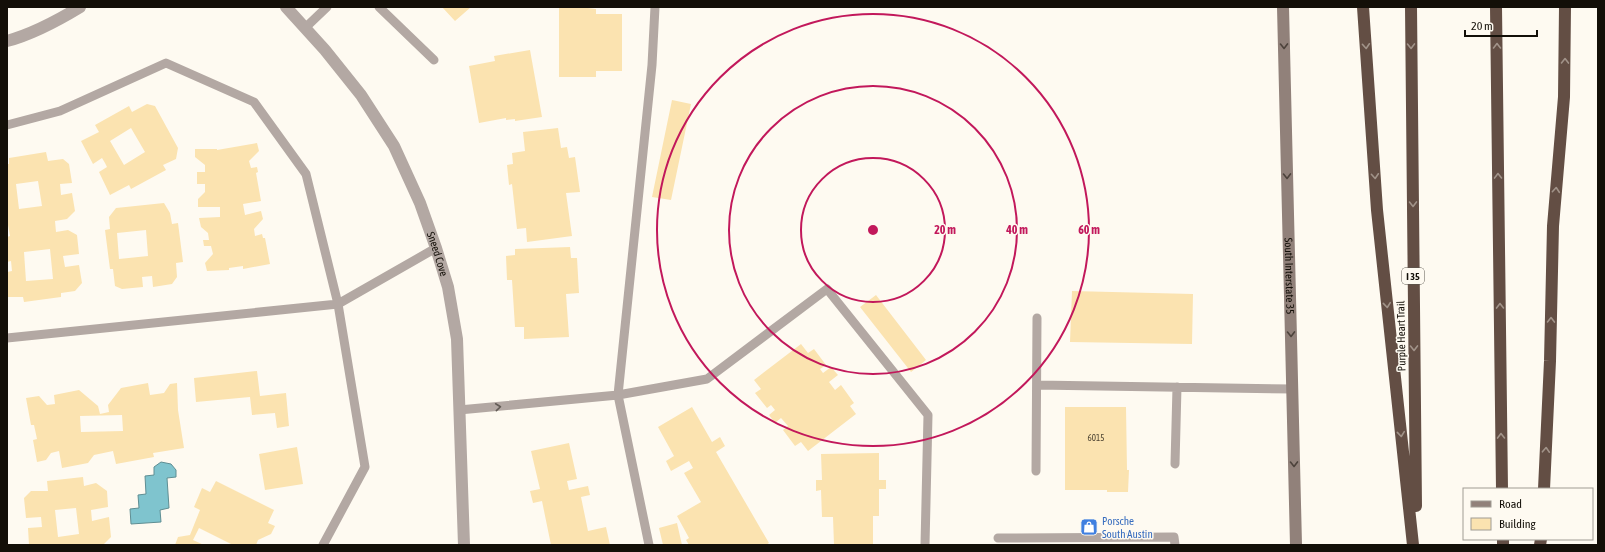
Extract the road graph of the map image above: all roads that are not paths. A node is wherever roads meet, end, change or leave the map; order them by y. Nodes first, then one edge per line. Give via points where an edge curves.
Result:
1 (80, 7) edge
2 (286, 7) edge
3 (327, 7) edge
4 (379, 7) edge
5 (655, 7) edge
6 (1283, 7) edge
7 (1363, 7) edge
8 (1411, 7) edge
9 (1496, 7) edge
10 (1565, 7) edge
11 (305, 28) junction
12 (7, 41) edge
13 (434, 60) dead end
14 (7, 125) edge
15 (436, 248) junction
16 (338, 304) junction
17 (1037, 318) dead end
18 (7, 338) edge
19 (1037, 385) junction
20 (1176, 388) junction
21 (1292, 389) junction
22 (618, 395) junction
23 (459, 410) junction
24 (1175, 464) dead end
25 (1036, 470) dead end
26 (1502, 488) edge
27 (1544, 488) edge
28 (998, 538) dead end
29 (323, 545) edge
30 (464, 545) edge
31 (650, 545) edge
32 (925, 545) edge
33 (1175, 545) edge
34 (1296, 545) edge
35 (1413, 545) edge
36 (1416, 545) edge

1 - 12 street via 53,23
2 - 11 street, Sneed Cove
3 - 11 lane
4 - 13 lane
5 - 22 lane via 652,65
6 -> 21 main road, South Interstate 35
7 -> 35 highway via 1377,210
8 -> 36 highway, Purple Heart Trail / I 35
26 -> 9 highway
27 -> 10 highway via 1553,226 1564,97
11 - 15 street, Sneed Cove via 361,95 394,146 420,203
14 - 16 lane via 60,111 166,63 254,102 306,174
15 - 16 lane
15 - 23 street, Sneed Cove via 448,287 457,339
16 - 18 lane
16 - 29 lane via 365,467
17 - 19 lane
19 - 20 lane
19 - 25 lane
20 - 21 lane
20 - 24 lane
21 -> 34 main road, South Interstate 35
23 -> 22 lane
22 - 31 lane
22 - 32 lane via 708,379 827,289 928,415
23 - 30 street, Sneed Cove
28 - 33 lane via 1174,537

